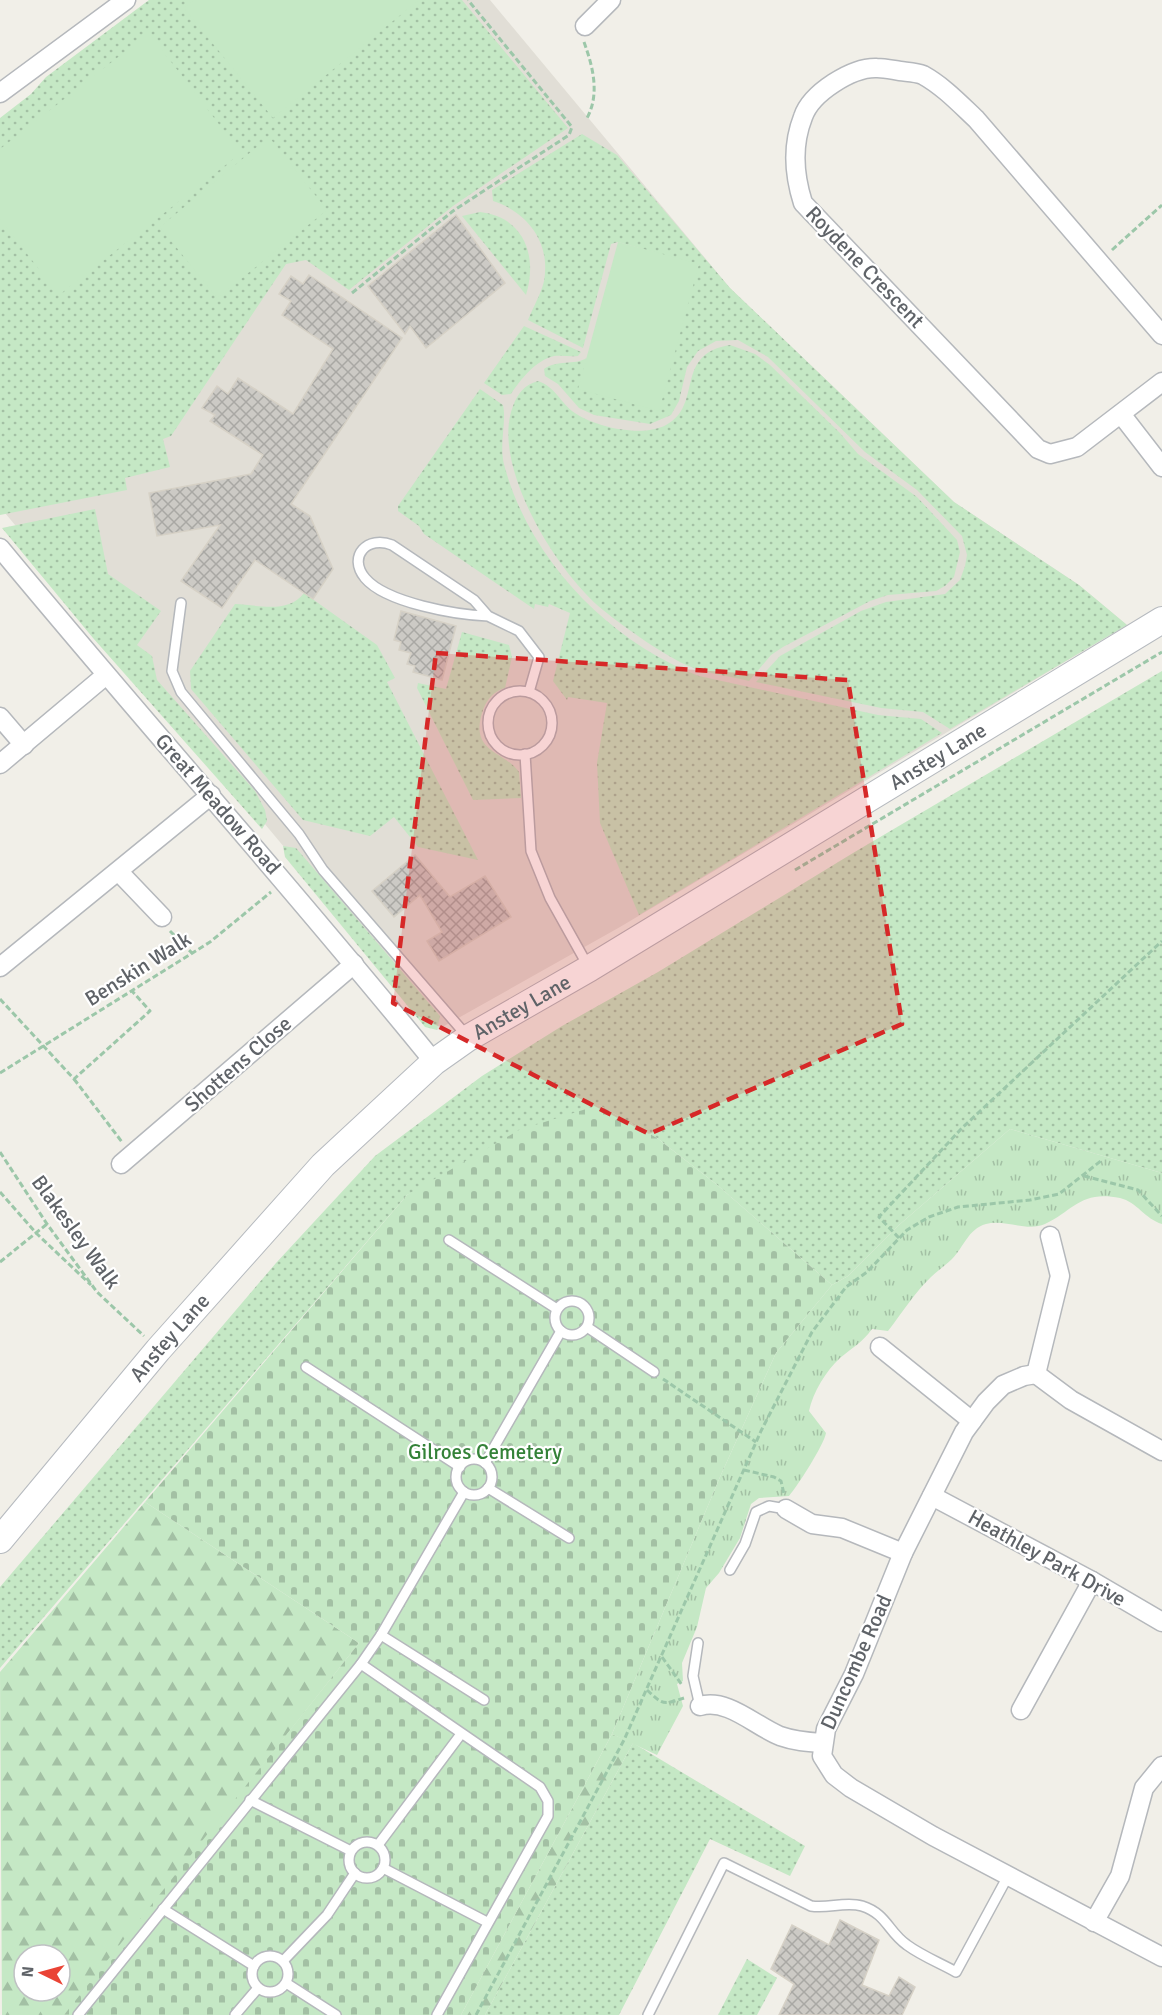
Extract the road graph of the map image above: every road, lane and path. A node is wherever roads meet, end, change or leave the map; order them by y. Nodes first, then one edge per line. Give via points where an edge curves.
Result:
1 (126, 0) edge
2 (468, 0) edge
3 (611, 0) edge
4 (585, 26) joint
5 (0, 93) edge
6 (586, 118) dead end
7 (1162, 205) edge
8 (1100, 262) junction
9 (352, 293) dead end
10 (1162, 335) edge
11 (1162, 382) edge
12 (1121, 414) junction
13 (1162, 466) edge
14 (0, 548) edge
15 (181, 603) dead end
16 (488, 616) junction
17 (1162, 620) edge
18 (1162, 652) edge
19 (106, 675) junction
20 (529, 692) junction
21 (0, 717) edge
22 (24, 745) junction
23 (525, 754) junction
24 (0, 764) edge
25 (211, 795) junction
26 (119, 872) junction
27 (790, 873) dead end
28 (284, 881) junction
29 (162, 917) joint
30 (1162, 941) edge
31 (192, 953) junction
32 (354, 964) junction
33 (0, 967) edge
34 (590, 968) junction
35 (132, 991) junction
36 (0, 999) edge
37 (468, 1038) junction
38 (44, 1045) junction
39 (434, 1062) junction
40 (0, 1073) edge
41 (74, 1079) junction
42 (0, 1152) edge
43 (128, 1159) joint
44 (1102, 1160) dead end
45 (1084, 1176) junction
46 (0, 1192) edge
47 (1162, 1216) edge
48 (47, 1224) junction
49 (36, 1233) junction
50 (1050, 1236) dead end
51 (900, 1238) junction
52 (449, 1240) dead end
53 (0, 1262) edge
54 (97, 1292) junction
55 (557, 1309) junction
56 (587, 1327) junction
57 (561, 1332) junction
58 (880, 1347) dead end
59 (158, 1350) junction
60 (306, 1367) dead end
61 (654, 1372) joint
62 (1036, 1374) junction
63 (972, 1421) junction
64 (756, 1442) junction
65 (1162, 1451) edge
66 (485, 1463) junction
67 (459, 1467) junction
68 (744, 1470) junction
69 (488, 1488) junction
70 (464, 1492) junction
71 (932, 1496) junction
72 (786, 1509) junction
73 (569, 1538) dead end
74 (0, 1540) edge
75 (903, 1553) junction
76 (730, 1570) dead end
77 (1092, 1581) junction
78 (1162, 1622) edge
79 (381, 1635) junction
80 (698, 1643) dead end
81 (361, 1664) junction
82 (647, 1690) junction
83 (484, 1700) dead end
84 (694, 1701) junction
85 (1021, 1710) dead end
86 (461, 1734) junction
87 (822, 1743) junction
88 (1162, 1766) edge
89 (250, 1800) junction
90 (378, 1845) junction
91 (351, 1851) junction
92 (383, 1868) junction
93 (355, 1874) junction
94 (1008, 1876) junction
95 (163, 1909) junction
96 (487, 1922) junction
97 (1094, 1922) junction
98 (1162, 1957) edge
99 (283, 1961) junction
100 (254, 1966) junction
101 (286, 1983) junction
102 (258, 1988) junction
103 (78, 2015) edge
104 (236, 2015) edge
105 (336, 2015) edge
106 (437, 2015) edge
107 (476, 2015) edge
108 (648, 2015) edge

1 - 5 street
2 - 9 path via 572,127 569,135 453,212
3 - 4 street
4 - 6 path via 582,36 593,68 594,105
7 - 8 path
8 - 10 street, Roydene Crescent
8 - 12 street, Roydene Crescent via 976,119 921,74 876,68 860,71 829,87 803,114 795,158 803,203 1038,450 1050,454 1077,447
11 - 12 street, Roydene Crescent
12 - 13 street
14 - 19 street, Great Meadow Road
15 - 37 lane via 171,671 181,692 299,834 323,870
16 - 16 lane via 464,615 388,593 366,579 358,567 358,556 363,547 383,541 459,589
16 - 20 lane via 519,631 539,657
17 - 34 main road, Anstey Lane
18 - 27 path
19 - 22 street
19 - 25 street, Great Meadow Road
20 - 23 lane via 543,699 549,708 552,729 541,748
20 - 23 lane via 503,696 490,712 488,722 501,749
21 - 22 street
22 - 24 street
23 - 34 lane via 531,851 550,898
25 - 26 street
25 - 28 street, Great Meadow Road
26 - 29 street
26 - 33 street
28 - 31 path, Benskin Walk
28 - 32 street, Great Meadow Road
29 - 31 path via 171,933
30 - 51 path via 962,1128 879,1217
31 - 35 path, Benskin Walk
32 - 39 street, Great Meadow Road
32 - 43 street, Shottens Close
34 - 37 main road, Anstey Lane
35 - 38 path, Benskin Walk
35 - 41 path via 150,1011
36 - 38 path
37 - 39 main road, Anstey Lane
38 - 40 path, Benskin Walk
38 - 41 path
39 - 59 main road, Anstey Lane via 323,1165
41 - 43 path via 118,1137
42 - 48 path, Blakesley Walk
44 - 45 path
45 - 47 path via 1138,1190
45 - 51 path via 1059,1194 958,1207 929,1216
46 - 49 path
48 - 49 path
48 - 54 path, Blakesley Walk
49 - 53 path
49 - 54 path
50 - 62 street via 1060,1276
51 - 64 path via 867,1272 846,1287 812,1332
52 - 55 lane
54 - 59 path, Blakesley Walk
55 - 56 lane via 568,1300 579,1301 588,1309
55 - 57 lane via 555,1322
56 - 57 lane via 578,1334
56 - 61 lane
57 - 66 lane
58 - 63 street
59 - 74 main road, Anstey Lane
60 - 67 lane
61 - 64 path
62 - 63 street, Duncombe Road via 1003,1385
62 - 65 street via 1071,1400
63 - 71 street, Duncombe Road
64 - 68 path
66 - 67 lane via 474,1459
66 - 69 lane via 492,1478
67 - 70 lane via 457,1484
68 - 72 path via 781,1481
68 - 82 path
69 - 70 lane via 475,1495
69 - 73 lane
70 - 79 lane
71 - 75 street, Duncombe Road
71 - 77 street, Heathley Park Drive
72 - 75 street via 812,1524 842,1528
72 - 76 lane via 769,1506 756,1512 745,1544
75 - 87 street, Duncombe Road
77 - 78 street, Heathley Park Drive
77 - 85 street
79 - 81 lane
79 - 83 lane
80 - 84 lane
81 - 86 lane
81 - 89 lane
82 - 84 path via 657,1702
82 - 107 path
84 - 87 street via 723,1706 790,1740
86 - 90 lane
86 - 96 lane via 540,1787 548,1801 548,1816
87 - 94 street, Duncombe Road via 822,1756 841,1782
88 - 97 street via 1144,1788 1120,1876
89 - 91 lane
89 - 95 lane
90 - 91 lane via 366,1841
90 - 92 lane via 385,1855
91 - 93 lane via 349,1864
92 - 93 lane via 371,1877
92 - 96 lane
93 - 99 lane via 327,1915
94 - 97 street, Duncombe Road
94 - 108 lane via 956,1972 905,1944 874,1910 858,1905 811,1906 724,1863
95 - 100 lane
95 - 103 lane
96 - 106 lane
97 - 98 street, Duncombe Road
99 - 100 lane via 263,1957
99 - 101 lane via 288,1969
100 - 102 lane via 252,1978
101 - 102 lane via 274,1992
101 - 105 lane
102 - 104 lane

